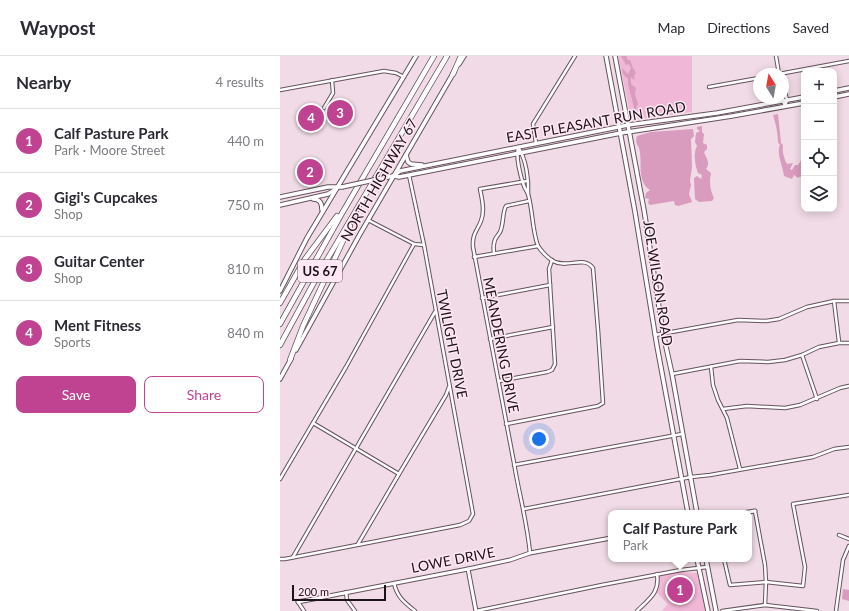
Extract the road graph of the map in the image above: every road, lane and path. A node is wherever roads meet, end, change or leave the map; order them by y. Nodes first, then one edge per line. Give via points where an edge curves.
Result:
1 (416, 56) edge
2 (434, 56) edge
3 (447, 56) edge
4 (461, 56) edge
5 (464, 56) edge
6 (575, 56) edge
7 (606, 56) edge
8 (615, 56) edge
9 (776, 56) edge
10 (849, 61) edge
11 (778, 68) edge
12 (789, 72) edge
13 (453, 74) junction
14 (404, 76) junction
15 (753, 79) edge
16 (332, 80) junction
17 (709, 87) dead end
18 (849, 88) edge
19 (280, 90) edge
20 (837, 90) edge
21 (849, 94) edge
22 (837, 96) edge
23 (801, 98) edge
24 (789, 100) edge
25 (801, 103) edge
26 (758, 104) edge
27 (785, 106) joint
28 (324, 108) dead end
29 (628, 125) junction
30 (620, 127) junction
31 (629, 131) junction
32 (621, 133) junction
33 (536, 143) junction
34 (518, 147) junction
35 (522, 152) junction
36 (517, 153) junction
37 (406, 154) junction
38 (427, 165) junction
39 (409, 175) junction
40 (393, 176) junction
41 (523, 181) junction
42 (527, 181) junction
43 (336, 188) junction
44 (528, 194) junction
45 (280, 198) edge
46 (310, 198) junction
47 (363, 199) junction
48 (349, 200) junction
49 (529, 200) junction
50 (280, 205) edge
51 (322, 212) junction
52 (368, 220) junction
53 (414, 244) junction
54 (424, 245) junction
55 (538, 246) junction
56 (494, 254) junction
57 (474, 257) junction
58 (552, 260) junction
59 (550, 285) junction
60 (280, 291) edge
61 (482, 298) junction
62 (834, 301) junction
63 (849, 301) edge
64 (280, 303) edge
65 (435, 311) junction
66 (280, 324) edge
67 (553, 327) junction
68 (663, 334) junction
69 (655, 335) junction
70 (490, 339) junction
71 (839, 343) junction
72 (849, 343) edge
73 (280, 345) edge
74 (802, 355) junction
75 (290, 360) junction
76 (712, 367) junction
77 (672, 374) junction
78 (280, 379) edge
79 (499, 381) junction
80 (849, 386) edge
81 (449, 387) junction
82 (817, 399) junction
83 (723, 410) junction
84 (313, 422) junction
85 (506, 424) junction
86 (682, 434) junction
87 (674, 435) junction
88 (356, 448) junction
89 (849, 448) edge
90 (514, 465) junction
91 (740, 469) junction
92 (399, 474) junction
93 (691, 477) junction
94 (682, 478) junction
95 (280, 480) edge
96 (849, 494) edge
97 (524, 509) junction
98 (687, 510) edge
99 (696, 510) edge
100 (755, 510) joint
101 (752, 511) edge
102 (839, 535) dead end
103 (608, 539) edge
104 (849, 539) edge
105 (358, 544) junction
106 (849, 546) edge
107 (530, 553) junction
108 (293, 557) junction
109 (280, 558) edge
110 (698, 562) edge
111 (706, 562) edge
112 (725, 562) edge
113 (707, 567) junction
114 (699, 568) junction
115 (468, 569) junction
116 (657, 574) junction
117 (766, 582) junction
118 (394, 583) junction
119 (346, 592) junction
120 (298, 602) joint
121 (765, 605) junction
122 (788, 609) edge
123 (304, 611) edge
124 (355, 611) edge
125 (415, 611) edge
126 (476, 611) edge
127 (637, 611) edge
128 (708, 611) edge
129 (716, 611) edge
130 (722, 611) edge
131 (817, 611) edge
132 (836, 611) edge

1 - 14 main road
2 - 48 highway, US 67
3 - 47 highway, US 67
4 - 13 highway
5 - 13 main road, NORTH HIGHWAY 67
6 - 33 street via 533,124
7 - 30 main road, JOE WILSON ROAD
8 - 29 main road, JOE WILSON ROAD
9 - 11 street
10 - 12 street
13 - 37 main road, NORTH HIGHWAY 67
14 - 16 street via 389,71
14 - 43 main road
15 - 17 street
16 - 19 street
16 - 28 street via 333,93
18 - 20 main road
21 - 22 main road
23 - 24 main road, EAST PLEASANT RUN ROAD
25 - 27 main road, EAST PLEASANT RUN ROAD
26 - 29 main road, EAST PLEASANT RUN ROAD via 700,116
27 - 31 main road, EAST PLEASANT RUN ROAD
29 - 30 main road, EAST PLEASANT RUN ROAD
29 - 31 main road, JOE WILSON ROAD
30 - 32 main road, JOE WILSON ROAD
30 - 33 main road, EAST PLEASANT RUN ROAD
31 - 32 main road, EAST PLEASANT RUN ROAD
31 - 68 main road, JOE WILSON ROAD
32 - 35 main road, EAST PLEASANT RUN ROAD
32 - 69 main road, JOE WILSON ROAD
33 - 34 main road, EAST PLEASANT RUN ROAD
34 - 35 street
34 - 36 street
34 - 38 main road, EAST PLEASANT RUN ROAD
35 - 36 main road, EAST PLEASANT RUN ROAD
35 - 42 street
36 - 39 main road, EAST PLEASANT RUN ROAD
36 - 41 street
37 - 38 main road via 411,164
37 - 40 main road, NORTH HIGHWAY 67
38 - 40 main road, EAST PLEASANT RUN ROAD via 400,171
39 - 40 main road, EAST PLEASANT RUN ROAD
39 - 54 street, TWILIGHT DRIVE
40 - 43 main road, EAST PLEASANT RUN ROAD, bridge
40 - 52 main road, NORTH HIGHWAY 67
41 - 42 street, MEANDERING DRIVE
41 - 44 street
41 - 57 street, MEANDERING DRIVE via 480,189 483,213 473,236
42 - 44 street
43 - 45 main road, EAST PLEASANT RUN ROAD via 328,187
43 - 46 main road, EAST PLEASANT RUN ROAD via 328,194
43 - 51 main road
44 - 49 street
46 - 50 main road, EAST PLEASANT RUN ROAD
46 - 51 main road via 322,204
47 - 73 highway, US 67
47 - 75 highway via 303,326
48 - 64 highway via 305,259
48 - 66 highway, US 67
49 - 55 street
49 - 56 street via 506,206 500,231 495,238
51 - 60 main road
52 - 53 street
52 - 75 main road, NORTH HIGHWAY 67
53 - 54 street
53 - 84 street via 364,337
54 - 65 street, TWILIGHT DRIVE
55 - 56 street
55 - 58 street
56 - 57 street
57 - 61 street, MEANDERING DRIVE
58 - 59 street via 549,269
58 - 85 street via 563,264 584,262 593,268 603,403
59 - 61 street
59 - 67 street
61 - 70 street, MEANDERING DRIVE
62 - 63 street
62 - 68 street via 807,307 779,319 738,320
62 - 71 street
65 - 81 street, TWILIGHT DRIVE
65 - 88 street
67 - 70 street
67 - 79 street via 555,364 552,370
68 - 69 street
68 - 77 main road, JOE WILSON ROAD
69 - 87 main road, JOE WILSON ROAD
70 - 79 street, MEANDERING DRIVE
71 - 72 street
71 - 74 street via 819,347
74 - 76 street via 785,360 740,362
74 - 82 street
75 - 78 main road, NORTH HIGHWAY 67
76 - 77 street
76 - 83 street via 713,385
77 - 86 main road, JOE WILSON ROAD
79 - 85 street, MEANDERING DRIVE
80 - 82 street
81 - 92 street
81 - 105 street, TWILIGHT DRIVE via 473,510 472,517 460,525
82 - 83 street via 785,408 747,406
83 - 91 street via 732,433
84 - 88 street
84 - 95 street
85 - 90 street, MEANDERING DRIVE
86 - 87 street
86 - 93 main road, JOE WILSON ROAD
87 - 90 street
87 - 94 main road, JOE WILSON ROAD
88 - 92 street
88 - 108 street
89 - 91 street via 834,449 813,457
90 - 97 street, MEANDERING DRIVE
91 - 93 street
92 - 105 street
93 - 94 street
93 - 99 main road, JOE WILSON ROAD
94 - 97 street
94 - 98 main road, JOE WILSON ROAD
96 - 117 street via 793,504 805,567 803,586
97 - 107 street, MEANDERING DRIVE
100 - 101 street
100 - 117 street
102 - 104 street
103 - 107 street, LOWE DRIVE
105 - 108 street
106 - 132 street via 843,560
107 - 115 street, LOWE DRIVE
108 - 109 street
110 - 114 main road
111 - 113 main road
112 - 117 street via 730,585
113 - 114 street
113 - 129 main road
114 - 116 street
114 - 128 main road
115 - 118 street, LOWE DRIVE
115 - 126 street
116 - 126 street
116 - 127 street via 655,592
117 - 121 street
118 - 119 street, LOWE DRIVE
118 - 125 street via 396,593
119 - 120 street, LOWE DRIVE
119 - 124 street via 347,600
120 - 123 street
121 - 122 street
121 - 130 street
122 - 131 street

